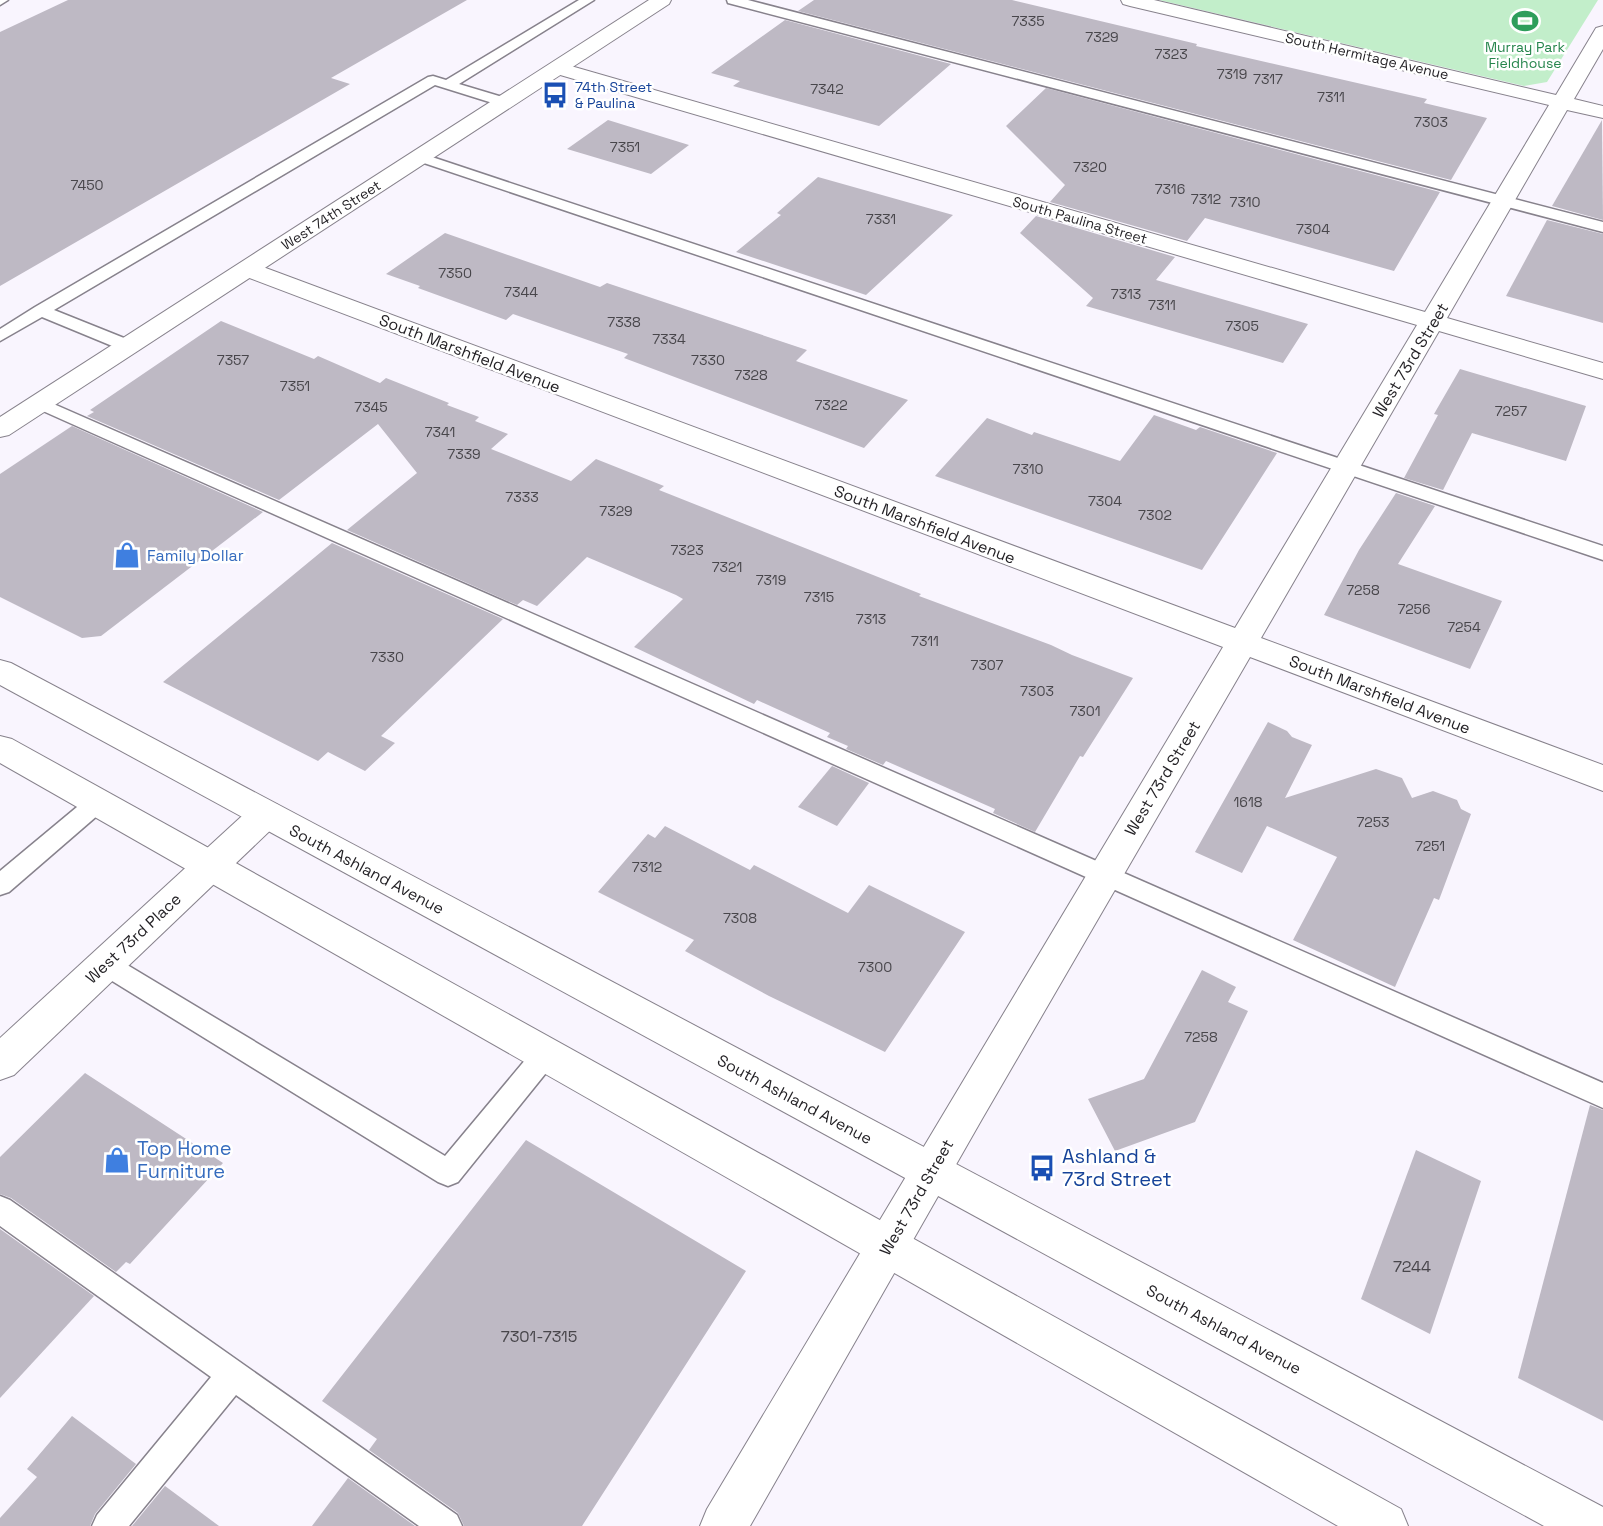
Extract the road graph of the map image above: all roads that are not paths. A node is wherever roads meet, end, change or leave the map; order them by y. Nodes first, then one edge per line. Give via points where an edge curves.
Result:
1 (588, 0) edge
2 (662, 0) edge
3 (734, 0) edge
4 (1130, 0) edge
5 (1603, 32) edge
6 (557, 68) junction
7 (449, 84) junction
8 (504, 102) junction
9 (1562, 102) junction
10 (1603, 111) edge
11 (420, 157) junction
12 (1504, 201) junction
13 (1603, 227) edge
14 (247, 269) junction
15 (41, 311) junction
16 (1432, 322) junction
17 (0, 336) edge
18 (128, 346) junction
19 (1603, 371) edge
20 (40, 403) junction
21 (1, 428) edge
22 (1346, 468) junction
23 (1603, 553) edge
24 (1242, 642) junction
25 (0, 671) edge
26 (0, 748) edge
27 (1603, 778) edge
28 (97, 803) junction
29 (266, 814) junction
30 (210, 866) junction
31 (1105, 875) junction
32 (0, 885) edge
33 (105, 964) junction
34 (545, 1055) junction
35 (0, 1063) edge
36 (1603, 1096) edge
37 (931, 1172) junction
38 (0, 1209) edge
39 (887, 1247) junction
40 (233, 1375) junction
41 (108, 1526) edge
42 (446, 1526) edge
43 (724, 1526) edge
44 (1384, 1526) edge
45 (1591, 1526) edge

1 - 7 lane
2 - 6 street, West 74th Street
3 - 12 lane
4 - 9 street, South Hermitage Avenue
5 - 9 street, West 73rd Street
6 - 8 street, West 74th Street
6 - 16 street, South Paulina Street
7 - 8 lane
7 - 15 lane via 433,80
8 - 11 street, West 74th Street
9 - 10 street, South Hermitage Avenue
9 - 12 street, West 73rd Street
11 - 14 street, West 74th Street
11 - 22 lane
12 - 13 lane
12 - 16 street, West 73rd Street
14 - 18 street, West 74th Street
14 - 24 street, South Marshfield Avenue
15 - 17 lane
15 - 18 lane
16 - 19 street, South Paulina Street
16 - 22 street, West 73rd Street
18 - 20 street, West 74th Street
20 - 21 street, West 74th Street
20 - 31 lane
22 - 23 lane
22 - 24 street, West 73rd Street
24 - 27 street, South Marshfield Avenue
24 - 31 street, West 73rd Street
25 - 29 street, South Ashland Avenue
26 - 28 street
28 - 30 street
28 - 32 lane
29 - 30 street, West 73rd Place
29 - 37 street, South Ashland Avenue
30 - 33 street, West 73rd Place
30 - 34 street
31 - 36 lane
31 - 37 street, West 73rd Street
33 - 34 lane via 448,1173
33 - 35 street, West 73rd Place
34 - 39 street
37 - 39 street, West 73rd Street
37 - 45 street, South Ashland Avenue
38 - 40 lane
39 - 43 street, West 73rd Street
39 - 44 street
40 - 41 lane
40 - 42 lane

